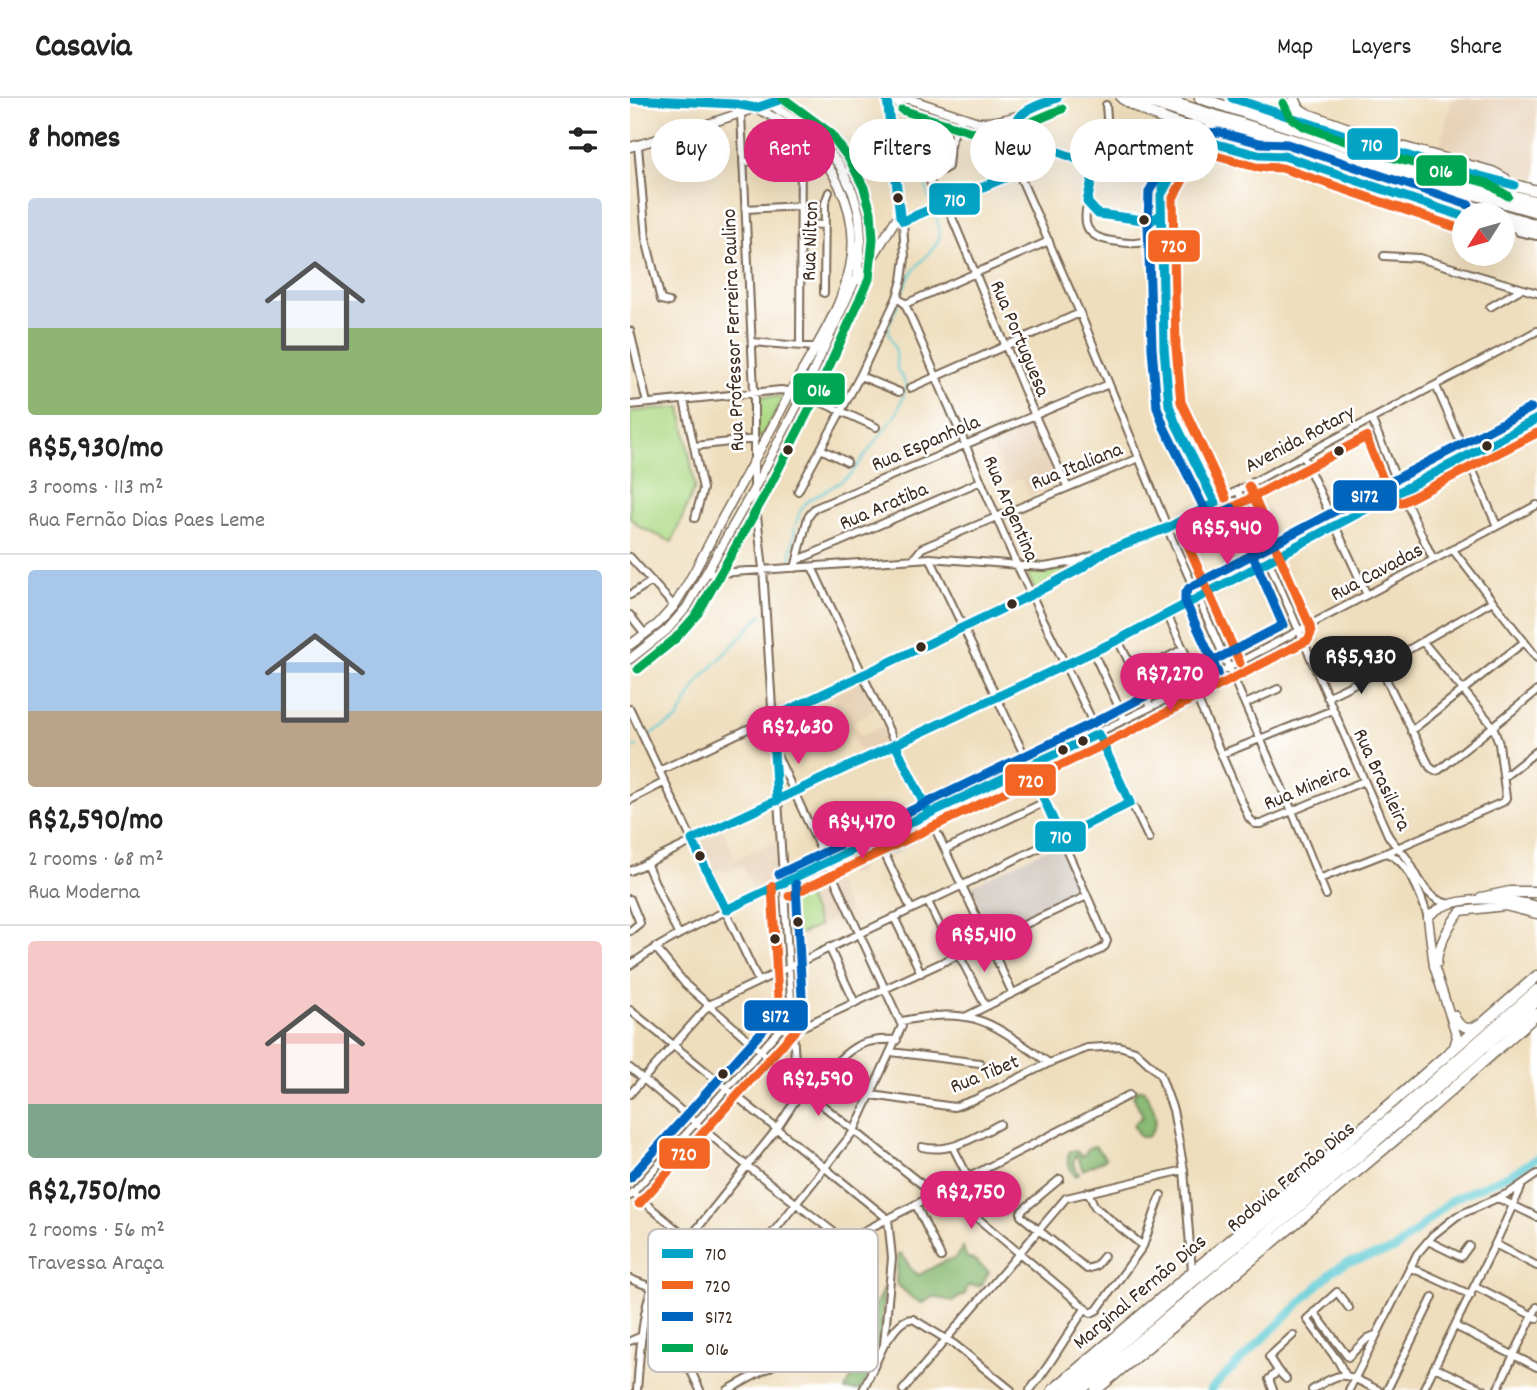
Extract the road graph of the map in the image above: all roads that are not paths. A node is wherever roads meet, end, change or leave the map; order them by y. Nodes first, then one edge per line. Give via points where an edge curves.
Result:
1 (752, 98) edge
2 (907, 98) edge
3 (1057, 98) edge
4 (1122, 98) edge
5 (1138, 98) edge
6 (1158, 98) edge
7 (1200, 98) edge
8 (1232, 98) edge
9 (630, 99) edge
10 (722, 101) edge
11 (1296, 101) edge
12 (888, 102) edge
13 (774, 105) edge
14 (1106, 105) dead end
15 (756, 108) junction
16 (741, 114) junction
17 (961, 117) junction
18 (1019, 118) joint
19 (794, 119) edge
20 (1014, 119) edge
21 (1106, 119) edge
22 (970, 120) edge
23 (634, 146) edge
24 (1218, 146) edge
25 (1284, 156) junction
26 (835, 160) edge
27 (743, 162) joint
28 (849, 170) edge
29 (844, 173) junction
30 (835, 178) edge
31 (801, 182) edge
32 (899, 182) edge
33 (994, 182) edge
34 (1022, 182) edge
35 (1092, 182) edge
36 (1162, 182) edge
37 (1167, 182) edge
38 (1514, 185) junction
39 (1534, 189) edge
40 (829, 191) dead end
41 (1161, 195) junction
42 (956, 198) junction
43 (1537, 202) edge
44 (946, 203) junction
45 (802, 206) junction
46 (746, 209) junction
47 (1537, 212) edge
48 (1452, 213) edge
49 (904, 219) junction
50 (802, 224) junction
51 (825, 225) junction
52 (1160, 225) junction
53 (1516, 227) edge
54 (1537, 228) edge
55 (1516, 230) edge
56 (1537, 236) edge
57 (1049, 242) junction
58 (1134, 244) junction
59 (1162, 246) junction
60 (1384, 256) dead end
61 (975, 273) junction
62 (1521, 289) junction
63 (852, 291) junction
64 (824, 293) dead end
65 (1537, 293) edge
66 (897, 297) junction
67 (669, 302) dead end
68 (905, 304) junction
69 (1490, 307) dead end
70 (1080, 313) junction
71 (630, 331) edge
72 (1537, 331) edge
73 (752, 342) junction
74 (1006, 344) junction
75 (800, 345) junction
76 (815, 346) junction
77 (860, 376) junction
78 (935, 376) junction
79 (1109, 384) junction
80 (1436, 386) junction
81 (910, 388) dead end
82 (754, 391) junction
83 (791, 391) junction
84 (899, 392) dead end
85 (803, 394) junction
86 (684, 400) junction
87 (647, 403) junction
88 (630, 405) edge
89 (841, 410) junction
90 (1035, 416) junction
91 (1537, 419) edge
92 (1372, 420) junction
93 (876, 427) dead end
94 (767, 438) junction
95 (755, 439) junction
96 (966, 445) junction
97 (695, 446) junction
98 (821, 449) junction
99 (1303, 456) junction
100 (1465, 456) junction
101 (1139, 458) junction
102 (753, 462) junction
103 (847, 462) dead end
104 (981, 481) junction
105 (1067, 486) junction
106 (754, 489) junction
107 (798, 491) dead end
108 (1238, 491) junction
109 (1401, 491) junction
110 (1215, 503) junction
111 (1537, 505) edge
112 (997, 517) junction
113 (695, 518) dead end
114 (1337, 525) junction
115 (1497, 526) junction
116 (1167, 528) junction
117 (1452, 550) junction
118 (1106, 551) junction
119 (630, 557) edge
120 (914, 558) junction
121 (930, 558) junction
122 (1433, 559) junction
123 (797, 560) junction
124 (1077, 561) junction
125 (1269, 561) junction
126 (1017, 565) junction
127 (813, 567) junction
128 (765, 568) junction
129 (795, 568) junction
130 (1080, 569) junction
131 (705, 574) junction
132 (652, 580) junction
133 (630, 595) edge
134 (1031, 595) junction
135 (1367, 595) junction
136 (1197, 597) junction
137 (1491, 602) junction
138 (674, 606) junction
139 (1167, 614) junction
140 (630, 615) edge
141 (963, 628) junction
142 (1299, 631) junction
143 (645, 634) junction
144 (1118, 640) junction
145 (1423, 642) junction
146 (1524, 642) junction
147 (630, 645) edge
148 (1183, 649) junction
149 (1093, 652) junction
150 (1537, 658) edge
151 (630, 659) edge
152 (1065, 665) junction
153 (1153, 665) dead end
154 (1229, 668) junction
155 (1382, 670) junction
156 (862, 676) junction
157 (1195, 685) junction
158 (1278, 689) dead end
159 (1461, 690) junction
160 (1537, 691) edge
161 (996, 696) junction
162 (1327, 697) junction
163 (1245, 704) junction
164 (1151, 707) junction
165 (630, 709) edge
166 (1333, 710) junction
167 (772, 718) junction
168 (1125, 720) junction
169 (1493, 726) junction
170 (1411, 731) junction
171 (1098, 734) junction
172 (1260, 739) junction
173 (895, 744) junction
174 (775, 751) junction
175 (1537, 751) edge
176 (1222, 754) junction
177 (1029, 765) junction
178 (660, 771) junction
179 (1504, 778) junction
180 (1364, 781) junction
181 (665, 782) junction
182 (795, 792) junction
183 (630, 800) edge
184 (776, 801) junction
185 (1045, 802) junction
186 (1130, 803) junction
187 (1292, 811) junction
188 (929, 814) junction
189 (1061, 837) junction
190 (877, 838) junction
191 (1149, 839) dead end
192 (692, 840) junction
193 (1409, 843) junction
194 (1396, 848) junction
195 (946, 849) junction
196 (1385, 853) junction
197 (1407, 859) junction
198 (646, 863) junction
199 (827, 863) junction
200 (630, 871) edge
201 (1319, 879) junction
202 (784, 885) junction
203 (963, 885) junction
204 (1537, 892) edge
205 (1087, 895) junction
206 (1326, 895) dead end
207 (1481, 898) junction
208 (630, 899) edge
209 (928, 902) junction
210 (1451, 905) junction
211 (1537, 906) edge
212 (911, 909) junction
213 (726, 910) junction
214 (1537, 914) edge
215 (894, 917) junction
216 (1429, 921) junction
217 (1450, 928) junction
218 (630, 930) edge
219 (861, 932) junction
220 (678, 934) junction
221 (988, 941) junction
222 (655, 947) junction
223 (829, 947) junction
224 (957, 956) junction
225 (630, 965) edge
226 (789, 966) junction
227 (921, 972) junction
228 (1537, 976) edge
229 (758, 981) junction
230 (887, 989) junction
231 (1537, 990) edge
232 (1012, 992) junction
233 (1516, 995) junction
234 (1537, 1001) edge
235 (855, 1003) junction
236 (709, 1005) junction
237 (985, 1005) junction
238 (630, 1010) edge
239 (1537, 1014) edge
240 (967, 1016) junction
241 (792, 1017) junction
242 (1488, 1019) junction
243 (902, 1021) junction
244 (1537, 1023) edge
245 (780, 1028) junction
246 (1519, 1030) junction
247 (793, 1031) junction
248 (897, 1040) junction
249 (1477, 1042) junction
250 (673, 1045) junction
251 (761, 1049) junction
252 (891, 1052) junction
253 (1450, 1053) junction
254 (795, 1061) junction
255 (980, 1063) dead end
256 (1049, 1063) junction
257 (630, 1069) edge
258 (783, 1069) junction
259 (643, 1079) junction
260 (797, 1083) junction
261 (806, 1083) junction
262 (726, 1089) junction
263 (808, 1093) junction
264 (630, 1094) edge
265 (873, 1094) junction
266 (1129, 1096) dead end
267 (796, 1098) junction
268 (1418, 1105) junction
269 (695, 1123) junction
270 (1000, 1124) dead end
271 (776, 1130) junction
272 (854, 1131) junction
273 (1398, 1137) junction
274 (922, 1147) dead end
275 (953, 1147) junction
276 (746, 1165) junction
277 (824, 1168) junction
278 (1184, 1170) junction
279 (1537, 1174) edge
280 (968, 1177) junction
281 (1060, 1179) dead end
282 (954, 1185) junction
283 (1521, 1186) junction
284 (1088, 1192) junction
285 (631, 1193) edge
286 (935, 1195) junction
287 (1161, 1195) dead end
288 (1497, 1198) junction
289 (796, 1203) junction
290 (916, 1205) junction
291 (1513, 1205) junction
292 (1537, 1217) edge
293 (888, 1219) junction
294 (677, 1229) edge
295 (695, 1229) edge
296 (775, 1229) edge
297 (830, 1229) edge
298 (870, 1229) edge
299 (1038, 1230) junction
300 (1428, 1241) junction
301 (1495, 1244) junction
302 (1143, 1246) junction
303 (1469, 1246) dead end
304 (1017, 1253) junction
305 (1104, 1256) dead end
306 (1192, 1256) junction
307 (941, 1257) dead end
308 (1203, 1262) junction
309 (1537, 1266) edge
310 (1410, 1267) junction
311 (1192, 1272) junction
312 (630, 1279) edge
313 (648, 1286) edge
314 (1475, 1286) junction
315 (1471, 1295) junction
316 (1433, 1297) dead end
317 (648, 1303) edge
318 (1537, 1307) edge
319 (1349, 1308) dead end
320 (1086, 1310) junction
321 (1314, 1312) junction
322 (1535, 1317) edge
323 (1455, 1326) junction
324 (1377, 1334) junction
325 (1293, 1335) dead end
326 (642, 1336) junction
327 (945, 1340) junction
328 (630, 1341) edge
329 (884, 1345) junction
330 (1514, 1355) junction
331 (878, 1358) edge
332 (1434, 1367) junction
333 (1537, 1367) edge
334 (1278, 1371) junction
335 (692, 1372) edge
336 (761, 1372) edge
337 (871, 1372) edge
338 (1345, 1374) junction
339 (1041, 1377) junction
340 (1354, 1378) junction
341 (1286, 1379) dead end
342 (630, 1387) edge
343 (637, 1387) edge
344 (700, 1390) edge
345 (728, 1390) edge
346 (863, 1390) edge
347 (903, 1390) edge
348 (1011, 1390) edge
349 (1030, 1390) edge
350 (1053, 1390) edge
351 (1067, 1390) edge
352 (1081, 1390) edge
353 (1096, 1390) edge
354 (1273, 1390) edge
355 (1312, 1390) edge
356 (1349, 1390) edge
357 (1378, 1390) edge
358 (1387, 1390) edge
359 (1423, 1390) edge
360 (1484, 1390) edge
361 (1497, 1390) edge

1 - 13 main road
2 - 12 main road
2 - 17 main road
3 - 18 main road
4 - 25 highway via 1164,118
5 - 54 highway
6 - 47 highway
7 - 43 highway via 1417,169
8 - 38 highway via 1421,160
9 - 10 main road
10 - 15 main road
11 - 38 highway via 1307,114 1390,144 1492,172
13 - 15 main road
13 - 19 main road
14 - 21 street
15 - 16 main road
16 - 23 main road
16 - 27 street, Rua Professor Ferreira Paulino
17 - 22 main road
17 - 42 street via 950,145 948,167 929,179 937,198 953,192
18 - 20 main road
23 - 67 street via 648,250 661,300
24 - 25 street
25 - 48 street
26 - 29 main road
27 - 46 street, Rua Professor Ferreira Paulino
28 - 29 street
29 - 63 main road via 861,231
30 - 76 main road via 848,210 852,257 835,309
31 - 45 street
32 - 49 street
33 - 42 main road
34 - 57 street
35 - 58 street via 1085,211 1088,226 1102,239
36 - 41 street
37 - 41 street
38 - 39 highway
40 - 51 street, Rua Nilton
41 - 52 street
42 - 44 main road
44 - 49 main road
44 - 61 street, Rua Portuguesa
45 - 46 street
45 - 50 street
46 - 73 street, Rua Professor Ferreira Paulino
49 - 63 main road via 891,225
49 - 66 street via 904,273
50 - 51 street
50 - 75 street
51 - 64 street, Rua Nilton
52 - 58 street via 1151,240
52 - 59 street
53 - 54 highway
55 - 56 street
57 - 61 street
57 - 70 street
58 - 59 street
59 - 110 street via 1169,405
60 - 62 street via 1419,258
61 - 68 street
61 - 74 street, Rua Portuguesa
62 - 65 street
62 - 69 street
63 - 85 main road
66 - 68 street, Rua Argentina
66 - 77 street
68 - 78 street, Rua Argentina
70 - 74 street
70 - 79 street
71 - 87 street
72 - 80 street, Avenida Rotary
73 - 75 street
73 - 82 street, Rua Professor Ferreira Paulino
74 - 78 street
74 - 90 street, Rua Portuguesa
75 - 76 street
76 - 83 main road
77 - 84 street
77 - 89 street
78 - 81 street
78 - 96 street, Rua Argentina
79 - 90 street, Rua Espanhola
79 - 101 street
80 - 92 street, Avenida Rotary
80 - 100 street
82 - 83 street
82 - 86 street
82 - 95 street, Rua Professor Ferreira Paulino
83 - 85 street
83 - 94 main road
85 - 89 street
85 - 106 main road
86 - 87 street
86 - 97 street
87 - 88 street
89 - 93 street
89 - 98 street
90 - 96 street, Rua Espanhola
90 - 105 street, Rua Portuguesa
91 - 100 street
92 - 99 street, Avenida Rotary
92 - 109 street
94 - 95 main road
94 - 102 main road
95 - 97 street
95 - 102 street, Rua Professor Ferreira Paulino
96 - 104 street, Rua Argentina
96 - 123 street, Rua Espanhola via 815,508 808,517
97 - 113 street via 703,489
98 - 103 street
98 - 107 street
99 - 108 street, Avenida Rotary
99 - 114 street
100 - 109 street
100 - 115 street
101 - 105 street, Rua Italiana
101 - 116 street
102 - 106 street, Rua Professor Ferreira Paulino
102 - 138 main road
104 - 112 street, Rua Argentina
104 - 123 street, Rua Aratiba
105 - 112 street, Rua Italiana
106 - 128 street, Rua Professor Ferreira Paulino
106 - 131 main road
108 - 110 street, Avenida Rotary
108 - 125 street, Rua Brasileira
109 - 114 street
109 - 122 street
110 - 116 street, Avenida Rotary
111 - 115 street, Rua Cavadas
112 - 120 street, Rua Italiana via 922,548
112 - 126 street, Rua Argentina
114 - 125 street
114 - 135 street
115 - 117 street, Rua Cavadas
116 - 118 street, Avenida Rotary
116 - 136 street
117 - 122 street, Rua Cavadas
117 - 137 street
118 - 124 street
118 - 130 street, Avenida Rotary
119 - 132 street
120 - 121 street
120 - 127 street
121 - 126 street
121 - 141 street
122 - 135 street, Rua Cavadas
123 - 129 street, Rua Espanhola
124 - 126 street via 1044,567
124 - 130 street
125 - 136 street
125 - 142 street, Rua Brasileira
126 - 134 street, Rua Argentina
127 - 129 street
127 - 156 street
128 - 129 street
128 - 131 street
128 - 167 street, Rua Professor Ferreira Paulino
130 - 134 street, Avenida Rotary
131 - 151 main road via 683,613
132 - 133 street
132 - 138 street
134 - 141 street, Avenida Rotary
134 - 152 street, Rua Argentina
135 - 142 street, Rua Cavadas
136 - 139 street
136 - 154 street
137 - 145 street
137 - 146 street
138 - 143 main road
139 - 144 street
139 - 148 street
140 - 143 street
141 - 156 street, Avenida Rotary
141 - 161 street
142 - 154 street, Rua Cavadas
142 - 162 street, Rua Brasileira
143 - 147 main road
144 - 149 street
144 - 164 street
145 - 155 street via 1384,663
145 - 159 street
146 - 150 street
146 - 159 street
148 - 153 street
148 - 157 street
149 - 152 street
149 - 168 street
152 - 161 street
152 - 171 street, Rua Argentina
154 - 157 street, Rua Cavadas
154 - 163 street
155 - 162 street
155 - 170 street
156 - 167 street, Avenida Rotary
156 - 173 street
157 - 164 street, Rua Cavadas
157 - 176 street
158 - 163 street
159 - 169 street
159 - 170 street
160 - 169 street
161 - 173 street
161 - 177 street
162 - 166 street, Rua Brasileira
163 - 172 street
164 - 168 street, Rua Cavadas
165 - 178 street
166 - 172 street
166 - 180 street, Rua Brasileira
167 - 174 street, Rua Professor Ferreira Paulino
167 - 178 street, Avenida Rotary
168 - 171 street, Rua Cavadas
169 - 170 street via 1435,771
169 - 179 street
171 - 177 street, Rua Cavadas
171 - 186 street, Rua Argentina
172 - 176 street
172 - 187 street
173 - 182 street
173 - 188 street
174 - 182 street
174 - 184 street, Rua Professor Ferreira Paulino
175 - 179 street
176 - 187 street, Rua Mineira via 1255,824
177 - 185 street
177 - 188 street, Rua Cavadas
178 - 181 street
179 - 193 street via 1504,801
180 - 187 street, Rua Mineira
180 - 194 street, Rua Brasileira
181 - 183 street
181 - 192 street
182 - 184 street
182 - 199 street
184 - 192 street
184 - 202 street, Rua Professor Ferreira Paulino
185 - 189 street
185 - 195 street
186 - 189 street
186 - 191 street, Rua Argentina
187 - 201 street
188 - 190 street, Rua Cavadas
188 - 195 street
189 - 203 street
189 - 205 street
190 - 199 street, Rua Cavadas
190 - 212 street
192 - 198 street
192 - 213 street
193 - 194 street
193 - 197 street
194 - 196 street
194 - 197 street, Rua Brasileira
195 - 203 street
196 - 201 street
196 - 216 street, Rua Brasileira via 1402,864
197 - 210 street, Rua Brasileira via 1430,896
198 - 200 street
198 - 220 street
199 - 202 street, Rua Cavadas
199 - 219 street
201 - 206 street
202 - 213 street, Rua Cavadas
202 - 226 street, Rua Professor Ferreira Paulino
203 - 209 street
203 - 221 street
204 - 207 highway
205 - 221 street
205 - 232 street via 1107,939 1103,949
207 - 210 main road
207 - 211 main road
208 - 218 street via 640,923
209 - 212 street
209 - 224 street
210 - 216 main road via 1435,911
212 - 215 street
213 - 220 street, Rua Cavadas
213 - 229 street
214 - 217 main road via 1505,906 1464,910
215 - 219 street
215 - 227 street
216 - 217 main road via 1440,931
216 - 253 main road, Rua Brasileira via 1434,966 1457,1037
217 - 242 main road via 1437,961 1455,1018 1469,1029
219 - 223 street
219 - 230 street
220 - 222 street, Rua Cavadas
221 - 224 street
221 - 232 street
222 - 225 street, Rua Cavadas
222 - 236 street
223 - 226 street
223 - 235 street
224 - 227 street
224 - 237 street
226 - 229 street
226 - 241 street, Rua Professor Ferreira Paulino
227 - 230 street
228 - 233 highway, Marginal Fernão Dias
229 - 236 street
230 - 235 street
230 - 243 street
231 - 249 highway, Rodovia Fernão Dias
232 - 237 street
233 - 242 highway, Marginal Fernão Dias
233 - 249 highway
234 - 268 highway, Rodovia Fernão Dias
235 - 247 street
236 - 250 street
236 - 251 street
237 - 240 street
238 - 250 street
239 - 246 highway
240 - 243 street via 937,1014
240 - 256 street via 1006,1032
241 - 245 street
241 - 247 street, Rua Professor Ferreira Paulino
242 - 253 highway, Marginal Fernão Dias
243 - 248 street
244 - 246 highway
245 - 247 street
245 - 251 street
246 - 273 highway
247 - 254 street, Rua Professor Ferreira Paulino
248 - 252 street
248 - 261 street via 858,1045
249 - 351 highway, Rodovia Fernão Dias
250 - 259 street
250 - 262 street
251 - 258 street
251 - 262 street
252 - 255 street
252 - 265 street
253 - 308 highway, Marginal Fernão Dias
254 - 258 street
254 - 260 street, Rua Professor Ferreira Paulino
256 - 265 street, Rua Tibet via 954,1107
256 - 278 street, Rua Tibet via 1102,1046 1119,1046 1143,1057 1166,1086
257 - 259 street
258 - 260 street
259 - 264 street
259 - 269 street
260 - 261 street, Rua Tibet
260 - 263 street
260 - 267 street, Rua Professor Ferreira Paulino
261 - 265 street, Rua Tibet
262 - 269 street
262 - 271 street
263 - 267 street
263 - 272 street
265 - 272 street
266 - 280 street
267 - 271 street
268 - 273 highway
268 - 352 highway, Rodovia Fernão Dias
269 - 276 street
269 - 285 street
270 - 275 street
271 - 276 street
271 - 277 street
272 - 277 street
272 - 286 street
273 - 353 highway
274 - 275 street
275 - 280 street
276 - 289 street
276 - 295 street
277 - 289 street
277 - 293 street
278 - 284 street
278 - 306 street, Rua Tibet
279 - 283 street
280 - 282 street
281 - 299 street via 1021,1212
282 - 286 street
282 - 304 street via 976,1217
283 - 288 street
283 - 291 street
284 - 299 street via 1066,1198
284 - 302 street via 1095,1208
285 - 294 street
286 - 290 street
287 - 302 street
288 - 291 street
288 - 300 street via 1457,1216
289 - 296 street
289 - 297 street
290 - 293 street
290 - 307 street
291 - 292 street
291 - 301 street
293 - 298 street
293 - 329 street via 892,1258
299 - 304 street
299 - 305 street via 1087,1269
300 - 303 street via 1461,1257
300 - 310 street
301 - 309 street
301 - 314 street
302 - 320 street via 1097,1310
304 - 320 street
304 - 327 street
306 - 308 street
306 - 311 street, Rua Tibet
308 - 311 highway, Marginal Fernão Dias
310 - 315 street
310 - 324 street
311 - 350 highway, Marginal Fernão Dias
312 - 313 street
314 - 315 street
314 - 322 street
315 - 323 street
316 - 358 street
317 - 326 street
318 - 322 street
319 - 321 street via 1337,1292
320 - 339 street
321 - 324 street via 1348,1357
321 - 338 street via 1307,1321
322 - 330 street
323 - 330 street
323 - 332 street
324 - 340 street
325 - 334 street via 1269,1356
326 - 328 street
326 - 343 street
327 - 329 street via 910,1318
327 - 347 street
327 - 348 street
329 - 331 street
330 - 333 street
330 - 361 street
332 - 359 street
332 - 360 street
334 - 341 street
334 - 354 street via 1269,1379
335 - 344 street
336 - 345 street
337 - 346 street
338 - 340 street
338 - 355 street
339 - 349 street
339 - 350 street
340 - 356 street
340 - 357 street
342 - 343 street

